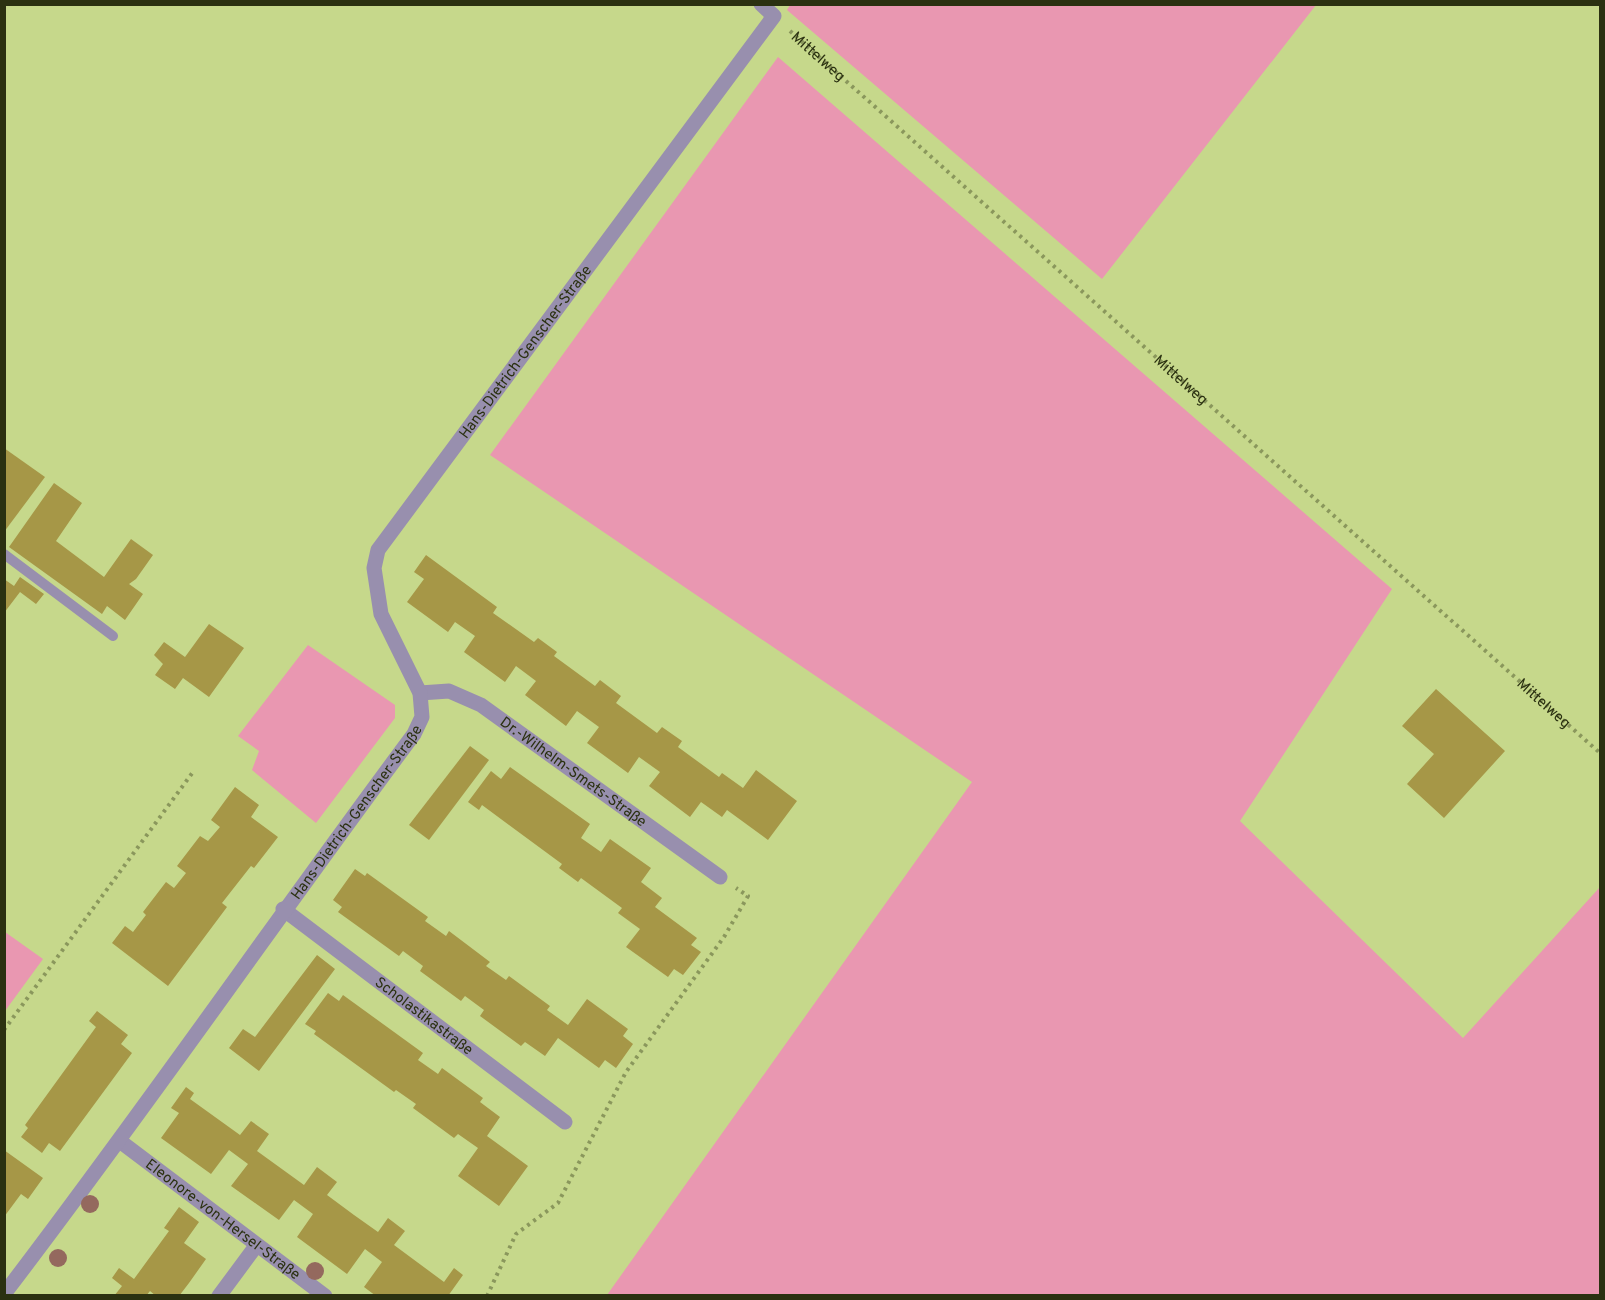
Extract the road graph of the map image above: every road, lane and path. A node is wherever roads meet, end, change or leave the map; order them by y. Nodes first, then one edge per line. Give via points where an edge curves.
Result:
1 (761, 4) edge
2 (774, 16) junction
3 (4, 554) edge
4 (113, 636) dead end
5 (420, 693) junction
6 (1600, 753) edge
7 (193, 772) dead end
8 (720, 877) joint
9 (283, 909) junction
10 (4, 1030) edge
11 (565, 1122) dead end
12 (121, 1142) junction
13 (256, 1246) junction
14 (4, 1294) edge
15 (219, 1296) edge
16 (325, 1296) edge
17 (487, 1296) edge

1 - 2 street
2 - 5 street, Hans-Dietrich-Genscher-Straße via 378,550 374,568 381,614
2 - 6 path, Mittelweg
3 - 4 lane
5 - 8 street, Dr.-Wilhelm-Smets-Straße via 449,691 481,705
5 - 9 street, Hans-Dietrich-Genscher-Straße via 422,717 414,734
7 - 10 path
8 - 17 path via 748,896 724,937 626,1072 558,1203 516,1234
9 - 11 street, Scholastikastraße
9 - 12 street, Hans-Dietrich-Genscher-Straße
12 - 13 street, Eleonore-von-Hersel-Straße
12 - 14 street, Hans-Dietrich-Genscher-Straße
13 - 15 street
13 - 16 street, Eleonore-von-Hersel-Straße

